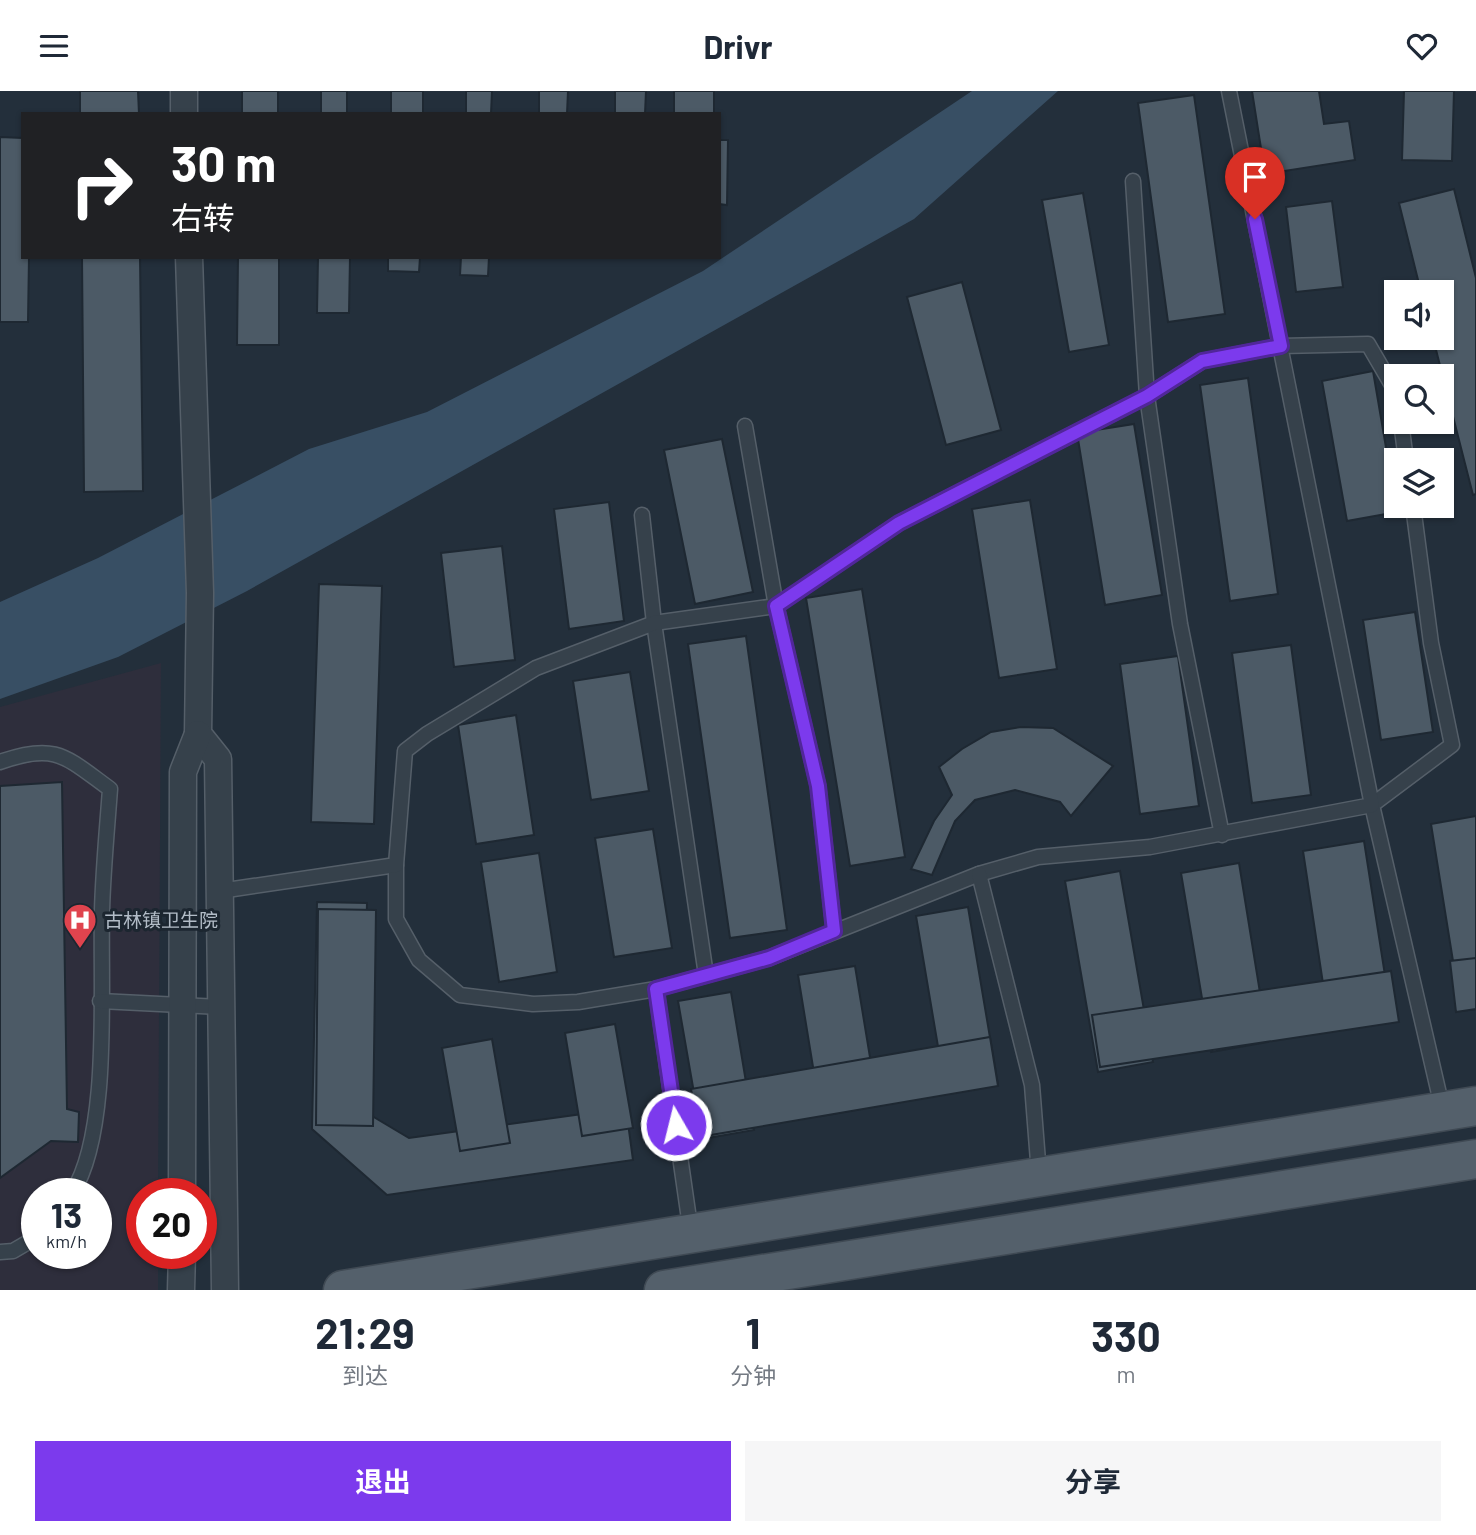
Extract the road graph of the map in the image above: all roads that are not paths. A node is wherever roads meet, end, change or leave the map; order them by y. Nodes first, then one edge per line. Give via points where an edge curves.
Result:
1 (184, 91) edge
2 (1229, 91) edge
3 (184, 112) edge
4 (1133, 181) dead end
5 (189, 259) edge
6 (1281, 346) junction
7 (1384, 371) edge
8 (1147, 396) junction
9 (745, 426) dead end
10 (642, 515) dead end
11 (1415, 518) edge
12 (776, 606) junction
13 (654, 623) junction
14 (198, 734) junction
15 (0, 762) edge
16 (1372, 805) junction
17 (1222, 835) junction
18 (396, 865) junction
19 (979, 874) junction
20 (220, 891) junction
21 (834, 931) junction
22 (706, 975) junction
23 (656, 989) junction
24 (100, 1001) junction
25 (183, 1006) junction
26 (220, 1007) junction
27 (1460, 1109) edge
28 (1476, 1159) edge
29 (1040, 1176) junction
30 (81, 1178) edge
31 (182, 1178) edge
32 (691, 1233) junction
33 (21, 1246) edge
34 (0, 1252) edge
35 (181, 1269) edge
36 (181, 1290) edge
37 (225, 1290) edge
38 (343, 1290) edge
39 (664, 1290) edge

1 - 3 street
2 - 6 lane
4 - 8 lane
5 - 14 street via 200,593
6 - 7 lane via 1368,344
6 - 8 lane via 1202,361
6 - 16 lane
8 - 12 lane via 899,523
8 - 17 lane via 1180,624
9 - 12 lane
10 - 13 lane
11 - 16 lane via 1431,643 1452,745
12 - 13 lane
12 - 21 lane via 818,786
13 - 18 lane via 536,668 405,751
13 - 22 lane
14 - 20 street via 218,759
14 - 25 street via 183,772
15 - 24 lane via 22,755 62,754 110,789
16 - 17 lane
16 - 27 lane
17 - 19 lane via 1038,857
18 - 20 lane
18 - 23 lane via 396,919 419,960 460,995 533,1004 579,1002
19 - 21 lane
19 - 29 lane via 1032,1085
20 - 26 street
21 - 22 lane via 769,958
22 - 23 lane
23 - 32 lane
24 - 25 lane
24 - 30 lane via 96,1126
25 - 26 lane
25 - 31 street
26 - 37 street
27 - 29 main road
28 - 39 main road
29 - 32 main road
32 - 38 main road
33 - 34 lane
35 - 36 street

